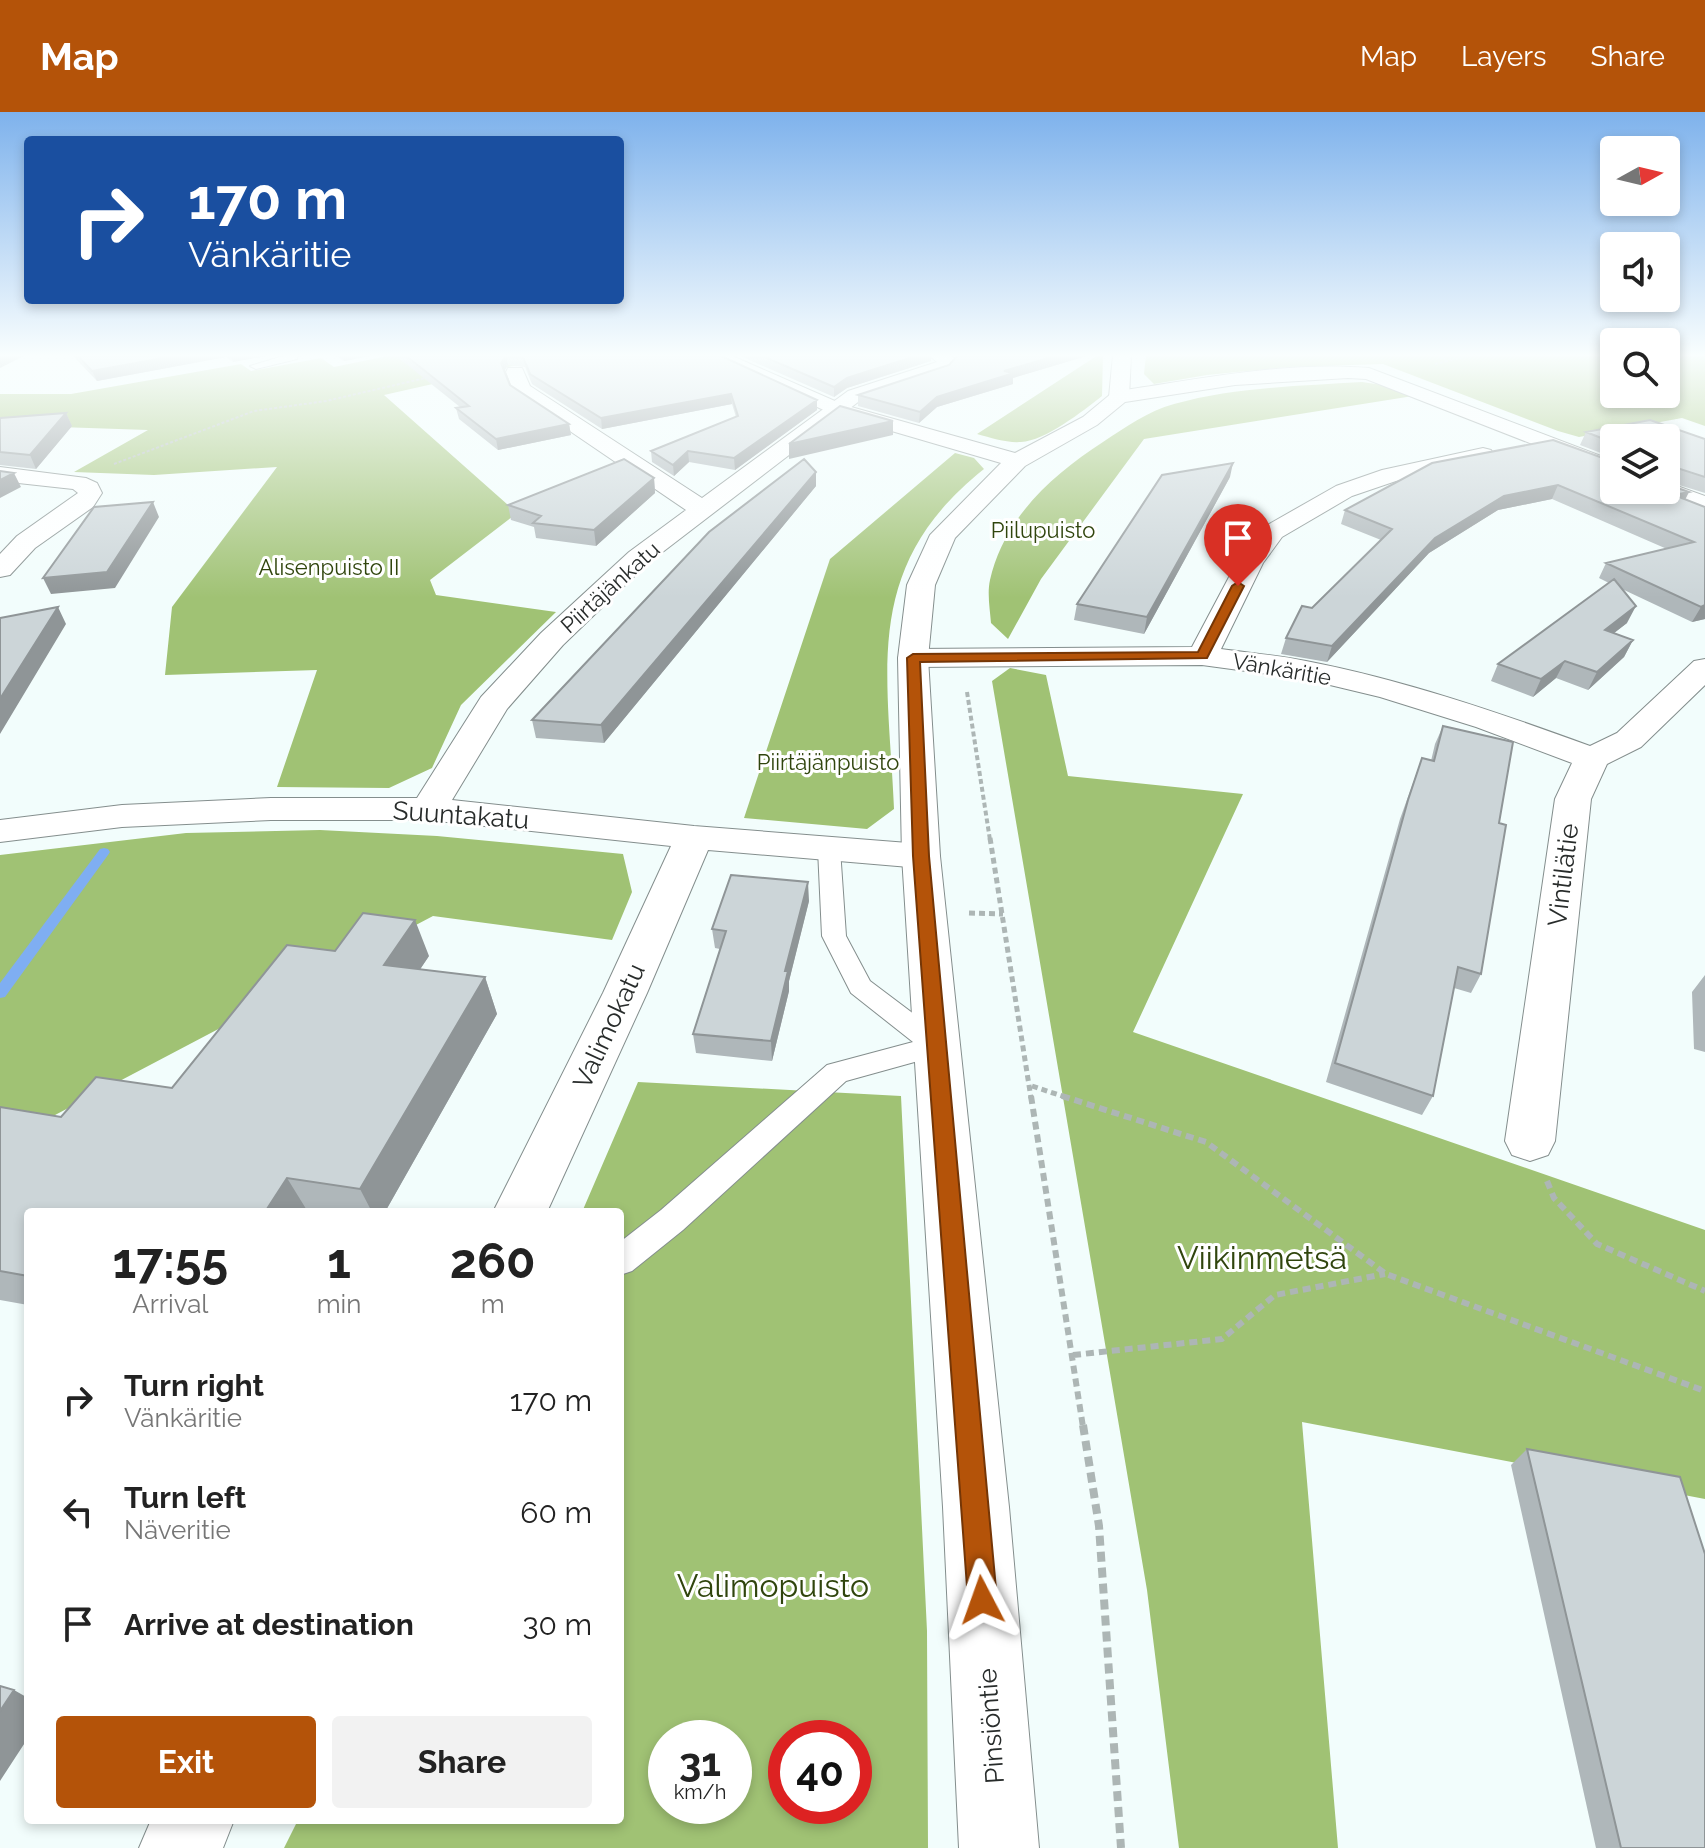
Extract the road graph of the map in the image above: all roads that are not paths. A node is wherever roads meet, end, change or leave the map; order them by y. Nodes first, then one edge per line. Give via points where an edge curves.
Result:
1 (592, 436) edge
2 (801, 436) edge
3 (931, 436) edge
4 (1063, 436) edge
5 (1531, 436) edge
6 (1549, 443) junction
7 (1017, 461) junction
8 (1600, 463) edge
9 (0, 474) edge
10 (1680, 494) edge
11 (1705, 504) edge
12 (702, 509) junction
13 (0, 569) edge
14 (1202, 656) junction
15 (913, 658) junction
16 (1705, 668) edge
17 (1592, 758) junction
18 (428, 809) junction
19 (0, 831) edge
20 (694, 837) junction
21 (829, 849) junction
22 (921, 856) junction
23 (937, 1046) junction
24 (1530, 1141) road end
25 (522, 1208) edge
26 (624, 1258) edge
27 (193, 1824) edge
28 (179, 1848) edge
29 (999, 1848) edge

1 - 12 street
2 - 12 street, Piirtäjänkatu
3 - 7 street
4 - 7 street, Pinsiöntie
5 - 6 street
6 - 8 street
6 - 14 street via 1390,475 1312,507 1273,532 1250,562
7 - 15 street, Pinsiöntie via 943,535 921,585
9 - 13 street via 78,483 90,493
10 - 11 street
12 - 18 street, Piirtäjänkatu via 638,558 552,639 493,704
14 - 15 street, Vänkäritie
14 - 17 street, Vänkäritie via 1305,670 1390,690
15 - 22 street, Pinsiöntie
16 - 17 street via 1629,740
17 - 24 street, Vintilätie via 1573,799
18 - 19 street, Suuntakatu via 197,812
18 - 20 street, Suuntakatu
20 - 21 street, Suuntakatu
20 - 25 street, Valimokatu
21 - 22 street, Suuntakatu
21 - 23 lane via 834,936 860,987
22 - 23 street, Pinsiöntie
23 - 26 lane via 837,1073
23 - 29 street, Pinsiöntie
27 - 28 street

